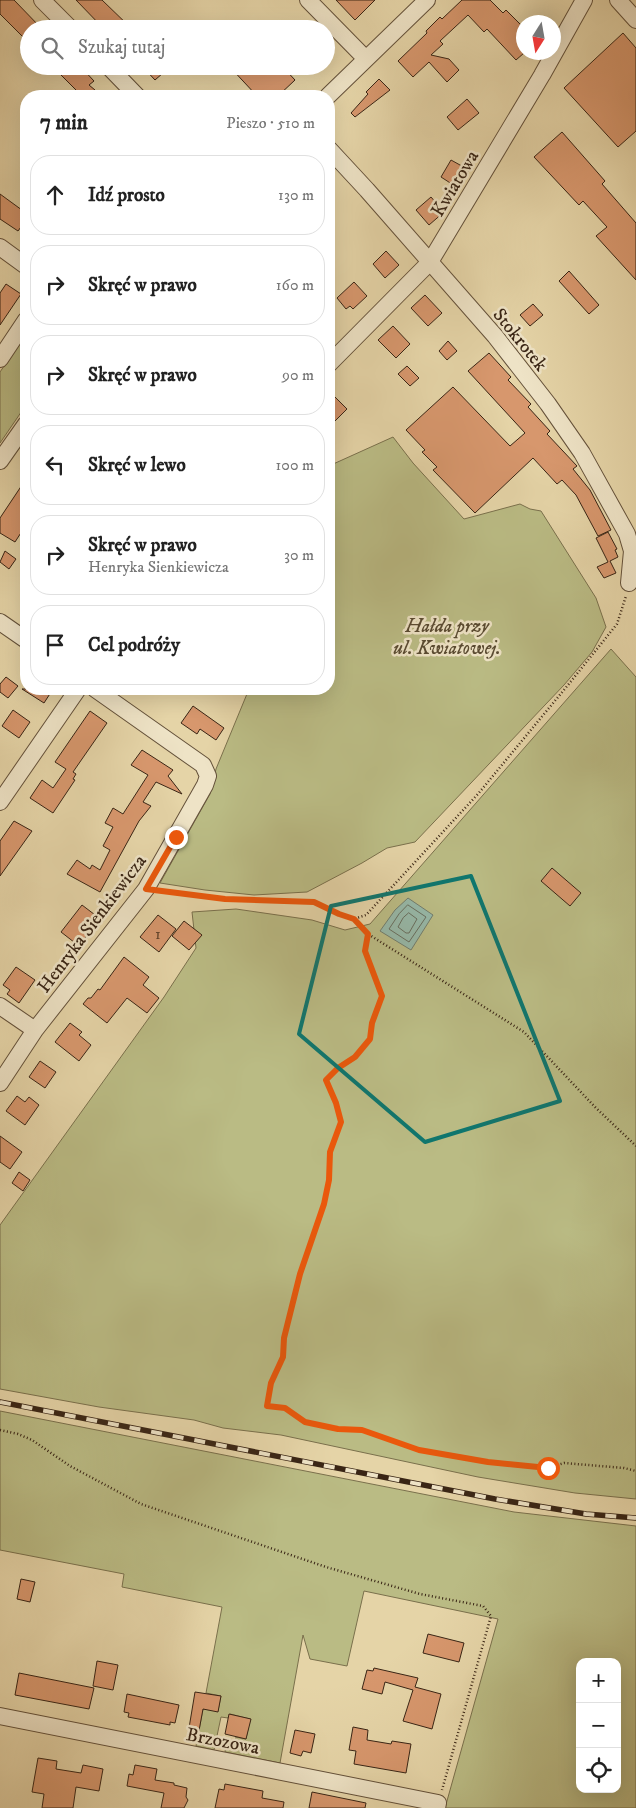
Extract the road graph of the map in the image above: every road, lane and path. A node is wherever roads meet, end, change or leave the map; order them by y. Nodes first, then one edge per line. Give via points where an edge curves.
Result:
1 (42, 0) edge
2 (308, 0) edge
3 (427, 0) edge
4 (584, 0) edge
5 (618, 0) edge
6 (62, 20) edge
7 (328, 20) edge
8 (636, 20) edge
9 (335, 27) edge
10 (366, 58) junction
11 (117, 75) edge
12 (132, 90) edge
13 (334, 90) edge
14 (335, 156) edge
15 (0, 248) edge
16 (20, 262) edge
17 (430, 262) junction
18 (20, 329) edge
19 (335, 358) edge
20 (0, 359) edge
21 (20, 433) edge
22 (0, 461) edge
23 (629, 583) joint
24 (0, 622) edge
25 (20, 636) edge
26 (74, 695) edge
27 (104, 695) edge
28 (0, 802) edge
29 (146, 889) junction
30 (354, 919) junction
31 (368, 934) junction
32 (0, 1006) edge
33 (35, 1030) junction
34 (0, 1083) edge
35 (636, 1146) edge
36 (0, 1430) edge
37 (636, 1471) edge
38 (0, 1716) edge
39 (438, 1806) edge

1 - 6 street
2 - 7 street
3 - 10 street
4 - 17 street, Kwiatowa
5 - 8 street
9 - 10 street
10 - 13 street
11 - 12 street
14 - 17 street, Stokrotek
15 - 16 street
17 - 19 street, Kwiatowa
17 - 23 street, Stokrotek via 501,344 582,453 627,534 632,551
18 - 20 street
21 - 22 street
23 - 30 path via 617,624 568,685 428,849 366,915
24 - 25 street
26 - 28 street
27 - 29 street, Henryka Sienkiewicza via 203,765 208,776
29 - 30 path via 225,899 314,902
29 - 33 street, Henryka Sienkiewicza
30 - 31 path
31 - 35 path via 524,1032 595,1108
31 - 37 path via 365,951 382,996 370,1039 355,1057 326,1080 341,1122 330,1152 324,1204 300,1274 284,1338 283,1357 271,1383 267,1406 285,1408 305,1422 362,1430 419,1450 548,1468 564,1463
32 - 33 street
33 - 34 street, Henryka Sienkiewicza
36 - 39 path via 32,1440 70,1466 141,1504 326,1568 420,1594 483,1606 491,1616
38 - 39 street, Brzozowa

